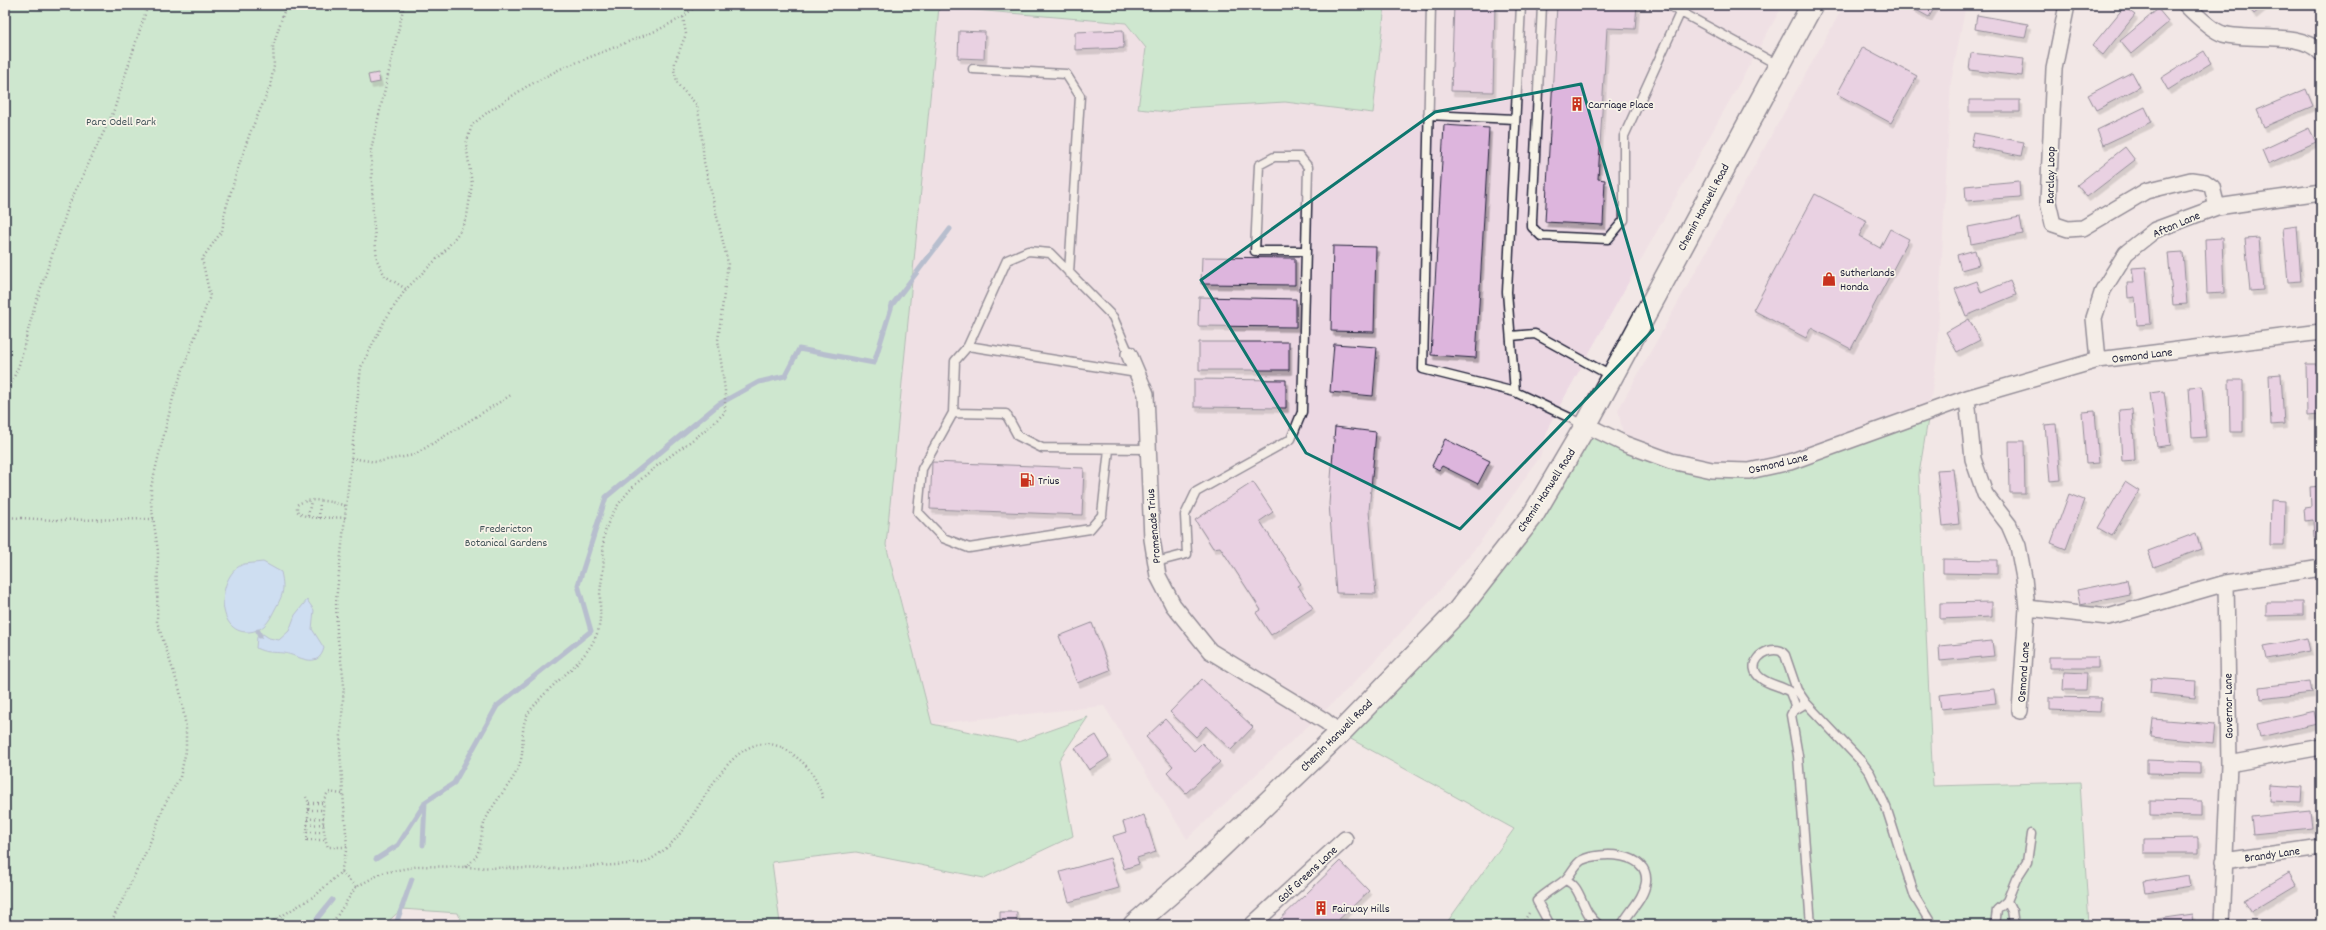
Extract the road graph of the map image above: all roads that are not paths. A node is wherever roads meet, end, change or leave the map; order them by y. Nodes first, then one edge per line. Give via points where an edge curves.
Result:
1 (1430, 5) edge
2 (1521, 5) edge
3 (1542, 5) edge
4 (1668, 5) edge
5 (1812, 5) edge
6 (2067, 5) edge
7 (2186, 5) edge
8 (1680, 13) junction
9 (2321, 53) edge
10 (1778, 65) junction
11 (973, 69) dead end
12 (1428, 115) junction
13 (1516, 119) junction
14 (2321, 192) edge
15 (2217, 207) junction
16 (1306, 251) junction
17 (1069, 273) junction
18 (2321, 332) edge
19 (1511, 336) junction
20 (968, 346) junction
21 (1129, 354) joint
22 (2098, 360) junction
23 (1137, 372) junction
24 (1612, 377) junction
25 (1515, 392) junction
26 (1968, 398) junction
27 (953, 413) junction
28 (1586, 425) junction
29 (1109, 449) junction
30 (1148, 449) junction
31 (1156, 562) junction
32 (2321, 568) edge
33 (2226, 583) junction
34 (2027, 608) junction
35 (1806, 703) junction
36 (1793, 711) junction
37 (2020, 711) dead end
38 (1340, 733) junction
39 (2321, 747) edge
40 (2229, 764) junction
41 (2031, 834) dead end
42 (1345, 839) dead end
43 (2321, 847) edge
44 (2224, 861) junction
45 (1565, 880) junction
46 (2008, 901) junction
47 (1134, 925) edge
48 (1252, 925) edge
49 (1550, 925) edge
50 (1599, 925) edge
51 (1622, 925) edge
52 (1811, 925) edge
53 (1932, 925) edge
54 (1995, 925) edge
55 (2014, 925) edge
56 (2222, 925) edge

1 - 12 lane
2 - 13 lane
3 - 8 lane via 1532,220 1532,227 1541,236 1608,239 1620,228 1624,220 1624,136
4 - 8 lane
5 - 10 main road, Chemin Hanwell Road
6 - 15 street, Barclay Loop via 2054,69 2048,202 2053,224 2083,228 2146,191 2191,180 2205,182 2212,187
7 - 9 street via 2221,34 2255,39 2289,38 2315,46
8 - 10 lane
10 - 24 main road, Chemin Hanwell Road
11 - 17 lane via 1066,74 1080,96
12 - 13 lane
12 - 25 lane via 1423,369
13 - 19 lane via 1507,292
14 - 15 street, Afton Lane
15 - 22 street, Afton Lane via 2155,230 2126,253 2103,290 2094,318
16 - 16 lane via 1308,167 1300,157 1274,157 1259,165 1255,251
16 - 31 lane via 1302,412 1291,439 1196,492 1185,515 1187,554
17 - 20 lane via 1050,253 1028,251 1007,260
17 - 21 lane via 1113,317
18 - 22 street, Osmond Lane
19 - 24 lane via 1535,334
19 - 25 lane
20 - 23 lane
20 - 27 lane via 955,361
21 - 23 street, Promenade Trius
22 - 26 street, Osmond Lane
23 - 30 street, Promenade Trius via 1146,394
24 - 28 main road, Chemin Hanwell Road
25 - 28 lane
26 - 28 street, Osmond Lane via 1790,462 1749,471 1712,470 1671,460 1625,444
26 - 34 street, Osmond Lane via 1973,459 1985,494 2009,525 2018,546
27 - 29 lane via 1006,414 1018,436 1042,448
27 - 29 lane via 922,469 918,512 943,538 969,548 1090,529 1102,515
28 - 38 main road, Chemin Hanwell Road via 1533,515 1458,611
29 - 30 lane
30 - 31 street, Promenade Trius via 1152,539
31 - 38 street, Promenade Trius via 1158,576 1173,605 1210,651
32 - 33 street
33 - 34 street via 2108,617
33 - 40 street, Governor Lane
34 - 37 street, Osmond Lane
35 - 36 lane
35 - 36 lane via 1797,690 1785,655 1776,649 1762,654 1754,663 1758,675 1790,692 1795,705
35 - 53 lane via 1870,773 1886,807 1915,897
36 - 52 lane via 1791,715 1798,756
38 - 47 main road, Chemin Hanwell Road via 1196,871
39 - 40 street
40 - 44 street, Governor Lane
41 - 46 lane via 2027,862 2016,879
42 - 48 street, Golf Greens Lane
43 - 44 street, Brandy Lane
44 - 56 street, Governor Lane
45 - 49 lane via 1547,890 1537,901
45 - 50 lane via 1575,886 1583,908
45 - 51 lane via 1577,865 1588,858 1616,855 1635,861 1645,874 1644,889
46 - 54 lane via 1997,910
46 - 55 lane

